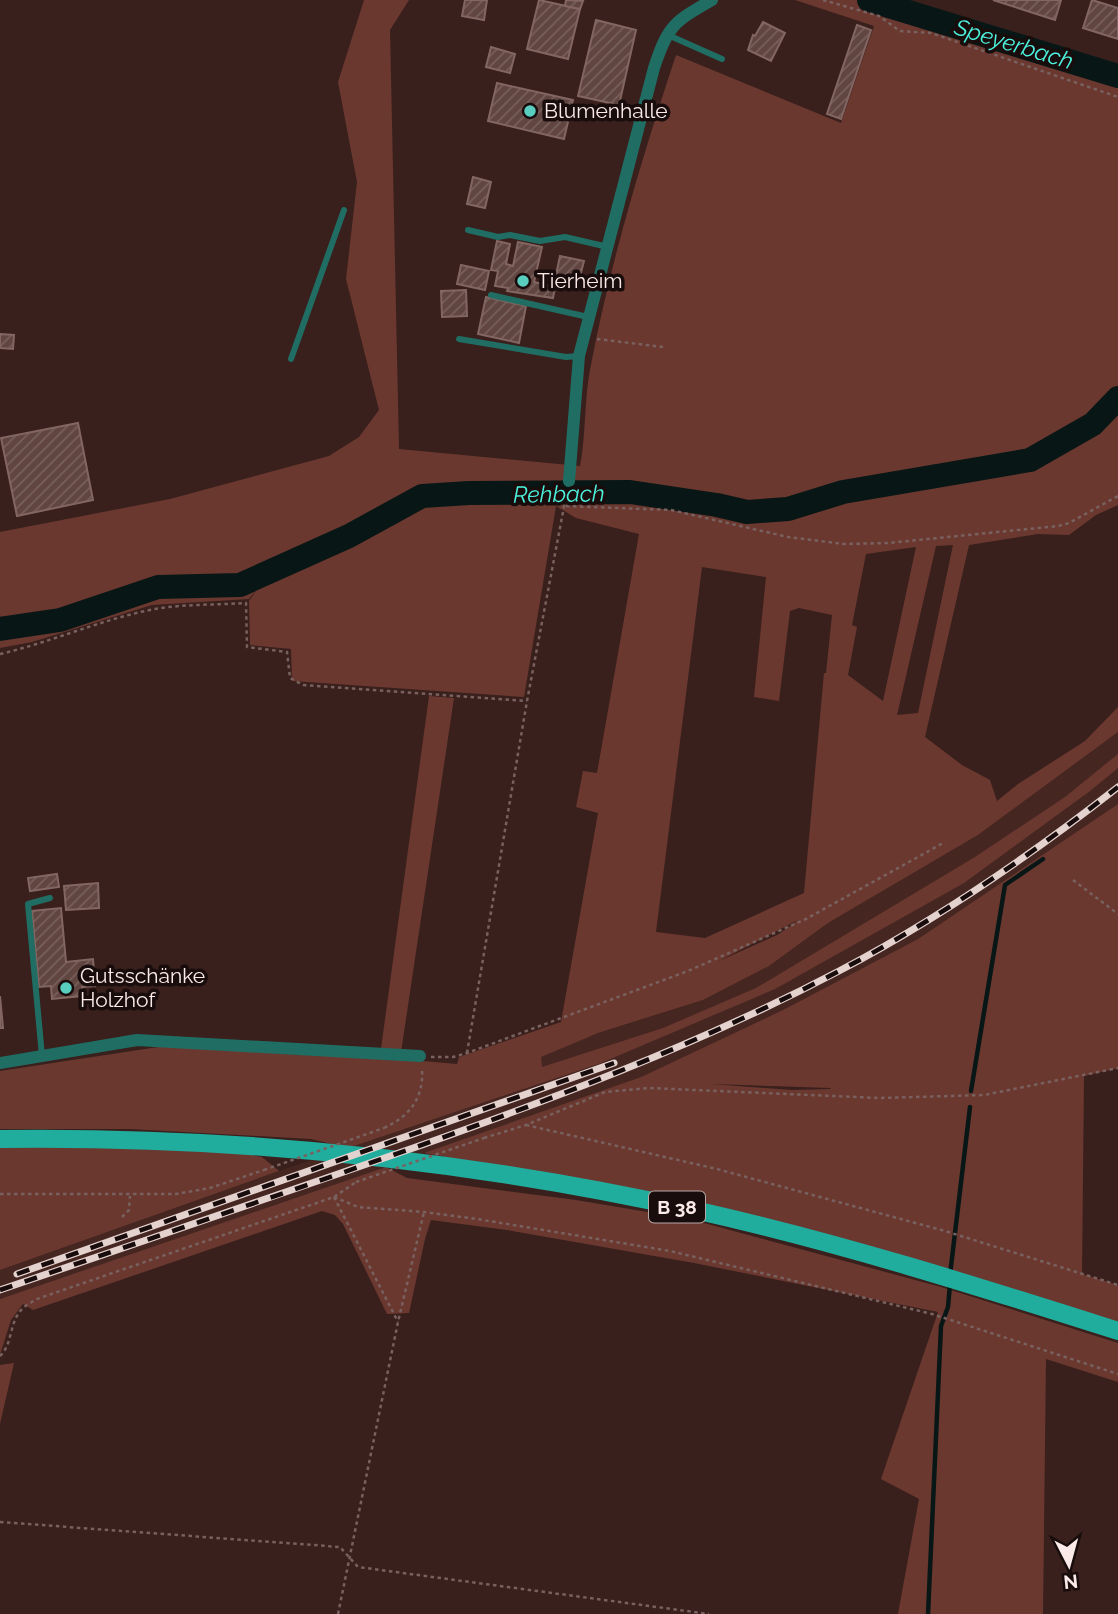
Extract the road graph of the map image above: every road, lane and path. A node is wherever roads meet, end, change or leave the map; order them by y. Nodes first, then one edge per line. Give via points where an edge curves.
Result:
1 (712, 0) edge
2 (823, 0) edge
3 (666, 34) junction
4 (722, 59) dead end
5 (1118, 97) edge
6 (344, 210) dead end
7 (468, 230) dead end
8 (608, 247) junction
9 (491, 295) dead end
10 (588, 317) junction
11 (583, 337) junction
12 (458, 339) dead end
13 (663, 347) dead end
14 (579, 356) junction
15 (291, 359) dead end
16 (569, 481) dead end
17 (1118, 496) edge
18 (0, 654) edge
19 (527, 701) junction
20 (945, 842) dead end
21 (1073, 880) dead end
22 (50, 898) dead end
23 (1118, 914) edge
24 (467, 1053) junction
25 (42, 1056) junction
26 (420, 1056) junction
27 (0, 1063) edge
28 (1118, 1069) edge
29 (526, 1125) junction
30 (0, 1139) edge
31 (0, 1194) edge
32 (130, 1195) junction
33 (334, 1198) junction
34 (424, 1212) junction
35 (122, 1217) dead end
36 (1118, 1285) edge
37 (398, 1322) junction
38 (1118, 1331) edge
39 (0, 1356) edge
40 (1118, 1374) edge
41 (0, 1521) edge
42 (350, 1558) junction
43 (338, 1614) edge
44 (709, 1614) edge

1 - 3 street via 676,22
2 - 5 path via 878,16 900,32 930,33
3 - 4 lane
3 - 8 street
6 - 15 lane
7 - 8 lane via 498,237 565,237
8 - 10 street
9 - 10 lane
10 - 11 street
11 - 13 path
11 - 14 street
12 - 14 lane
14 - 16 street
17 - 19 path via 1058,526 865,545 788,537 664,509 565,506
18 - 19 path via 158,609 246,603 247,647 287,652 290,678 303,685
19 - 24 path
20 - 24 path via 806,919 688,971
21 - 23 path
22 - 25 lane via 28,904
24 - 26 path
25 - 26 street via 137,1040
25 - 27 street
26 - 32 path, bridge via 422,1090 416,1103 384,1128 187,1192
28 - 29 path via 984,1095 879,1098 649,1088 605,1092
29 - 33 path, bridge via 356,1182
29 - 36 path via 717,1169 945,1231
30 - 38 main road, B 38 via 224,1144 429,1163 524,1177 799,1236
31 - 32 path
32 - 35 path via 129,1210
33 - 34 path via 358,1207
33 - 37 path
33 - 39 path via 37,1299 21,1310
34 - 37 path
34 - 40 path via 670,1251 932,1314
37 - 42 path
41 - 42 path via 340,1547
42 - 43 path
42 - 44 path via 358,1567

